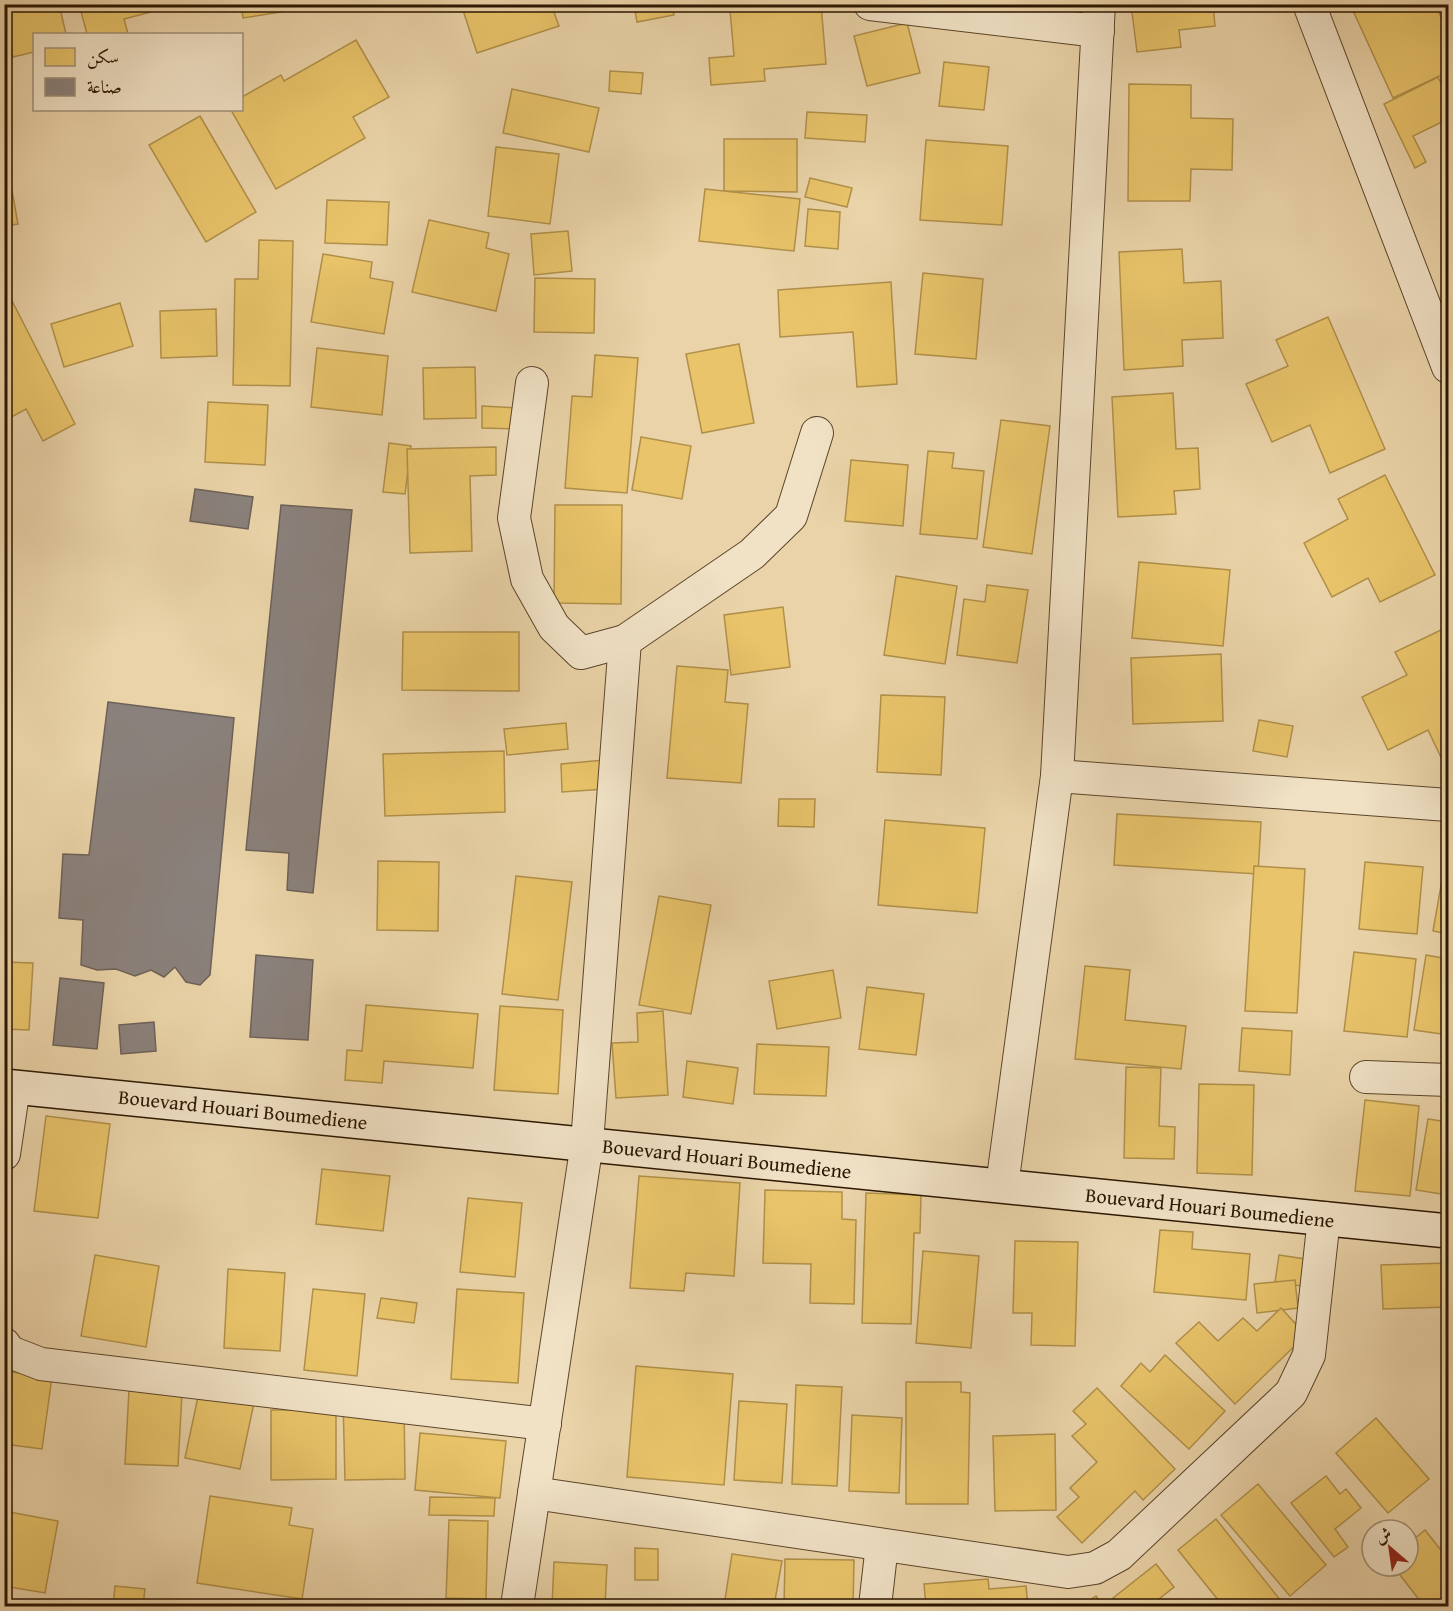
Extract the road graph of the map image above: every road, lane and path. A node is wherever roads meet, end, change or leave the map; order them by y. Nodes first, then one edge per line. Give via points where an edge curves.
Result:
1 (870, 4) edge
2 (1309, 4) edge
3 (1099, 18) edge
4 (1449, 367) edge
5 (532, 383) dead end
6 (817, 433) dead end
7 (625, 641) junction
8 (1058, 776) junction
9 (1449, 805) edge
10 (1365, 1077) dead end
11 (1449, 1080) edge
12 (9, 1086) edge
13 (587, 1143) junction
14 (4, 1154) edge
15 (1002, 1185) junction
16 (1324, 1218) junction
17 (1449, 1231) edge
18 (4, 1344) edge
19 (545, 1424) junction
20 (534, 1493) junction
21 (882, 1545) junction
22 (517, 1606) edge
23 (875, 1606) edge

1 - 3 street
2 - 4 street
3 - 8 street
5 - 7 street via 514,518 527,579 554,627 581,653
6 - 7 street via 790,516 752,554
7 - 13 street
8 - 9 street
8 - 15 street
10 - 11 street
12 - 13 street, Bouevard Houari Boumediene
12 - 14 street
13 - 15 street, Bouevard Houari Boumediene
13 - 19 street
15 - 16 street, Bouevard Houari Boumediene
16 - 17 street, Bouevard Houari Boumediene
16 - 21 street via 1309,1355 1291,1393 1119,1555 1095,1568 1068,1572
18 - 19 street via 10,1352 41,1364
19 - 20 street
20 - 21 street
20 - 22 street
21 - 23 street

